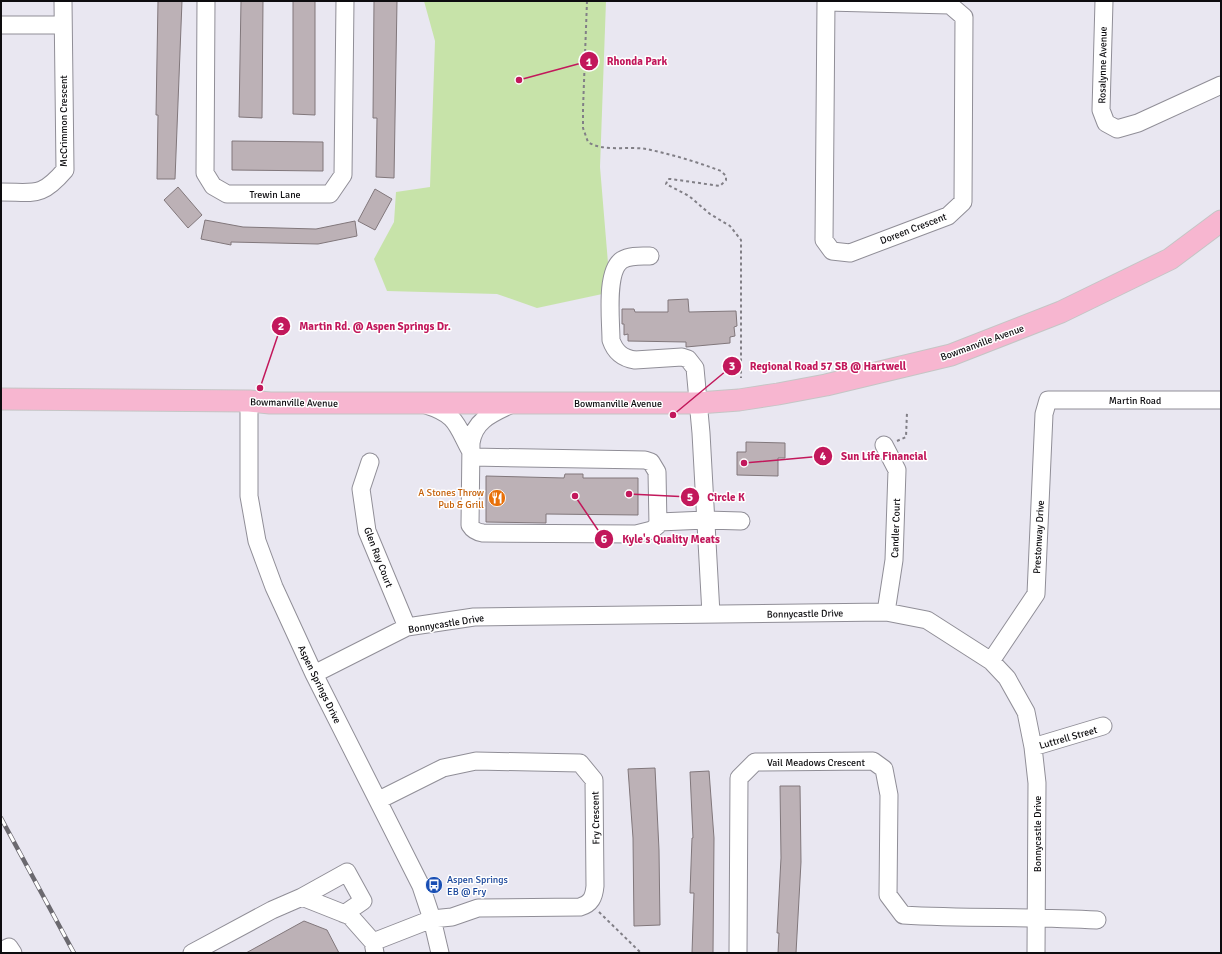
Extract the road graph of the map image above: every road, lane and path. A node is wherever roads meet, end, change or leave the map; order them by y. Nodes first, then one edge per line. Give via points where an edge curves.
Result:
1 (63, 1) edge
2 (206, 1) edge
3 (345, 1) edge
4 (587, 1) edge
5 (1104, 1) edge
6 (826, 2) edge
7 (1, 25) edge
8 (62, 25) junction
9 (1221, 85) edge
10 (1, 192) edge
11 (1221, 221) edge
12 (650, 256) dead end
13 (741, 378) dead end
14 (1, 399) edge
15 (1048, 400) joint
16 (1221, 400) edge
17 (249, 401) junction
18 (698, 403) junction
19 (423, 404) junction
20 (512, 404) junction
21 (907, 412) dead end
22 (884, 446) joint
23 (471, 454) junction
24 (370, 462) dead end
25 (706, 520) junction
26 (741, 521) dead end
27 (659, 522) junction
28 (886, 612) junction
29 (711, 614) junction
30 (407, 627) junction
31 (991, 661) junction
32 (314, 674) junction
33 (1103, 726) dead end
34 (1033, 747) junction
35 (379, 800) junction
36 (302, 897) junction
37 (598, 912) dead end
38 (344, 914) junction
39 (1037, 917) junction
40 (432, 919) junction
41 (1096, 920) dead end
42 (374, 948) edge
43 (1, 951) edge
44 (13, 953) edge
45 (192, 953) edge
46 (440, 953) edge
47 (641, 953) edge
48 (738, 953) edge
49 (1036, 953) edge

1 - 8 street, McCrimmon Crescent
2 - 3 street, Trewin Lane via 205,173 213,186 227,194 330,194 343,175
4 - 13 path via 583,128 588,142 597,146 657,152 721,171 726,176 726,180 720,186 671,179 668,179 666,184 689,196 739,234
5 - 9 street, Rosalynne Avenue via 1101,110 1106,123 1117,129 1138,123
6 - 6 street, Doreen Crescent via 824,240 832,251 850,253 948,216 963,202 964,17 950,5
7 - 8 street
8 - 10 street, McCrimmon Crescent via 65,170 51,186 39,192
11 - 18 main road, Bowmanville Avenue via 1170,258 1061,312 951,355 826,385 739,400
12 - 18 street via 622,260 613,273 611,340 620,355 635,360 678,356 688,359 695,368
14 - 17 main road, Bowmanville Avenue
15 - 16 street, Martin Road
15 - 31 street, Prestonway Drive via 1044,414 1036,594
17 - 19 main road, Bowmanville Avenue
17 - 32 street, Aspen Springs Drive via 249,496 257,541 274,587
18 - 20 main road, Bowmanville Avenue
18 - 25 street
19 - 20 main road, Bowmanville Avenue
19 - 23 street via 442,411 454,420
20 - 23 street via 494,412 476,427 472,437
21 - 22 path via 906,437
22 - 28 street, Candler Court via 897,470 894,560
23 - 27 street via 651,462 657,472
23 - 27 street via 470,525 477,533 636,534 655,528
24 - 30 street, Glen Ray Court via 361,489 367,531
25 - 26 street
25 - 27 street
25 - 29 street
28 - 29 street, Bonnycastle Drive
28 - 31 street, Bonnycastle Drive via 927,620
29 - 30 street, Bonnycastle Drive via 474,617
30 - 32 street, Bonnycastle Drive
31 - 34 street, Bonnycastle Drive via 1008,678 1026,712
32 - 35 street, Aspen Springs Drive
33 - 34 street, Luttrell Street
34 - 39 street, Bonnycastle Drive via 1037,783
35 - 40 street, Aspen Springs Drive via 421,886
35 - 40 street, Fry Crescent via 443,768 476,761 580,763 594,780 595,886 594,894 586,905 478,908 452,917
36 - 38 street
36 - 38 street via 347,872 363,901
36 - 45 street via 272,910
37 - 47 path
38 - 42 street via 350,916
39 - 41 street
39 - 48 street, Vail Meadows Crescent via 903,915 888,895 889,795 884,769 874,762 755,762 739,778
39 - 49 street, Bonnycastle Drive
40 - 42 street
40 - 46 street, Aspen Springs Drive
43 - 44 street via 9,947

